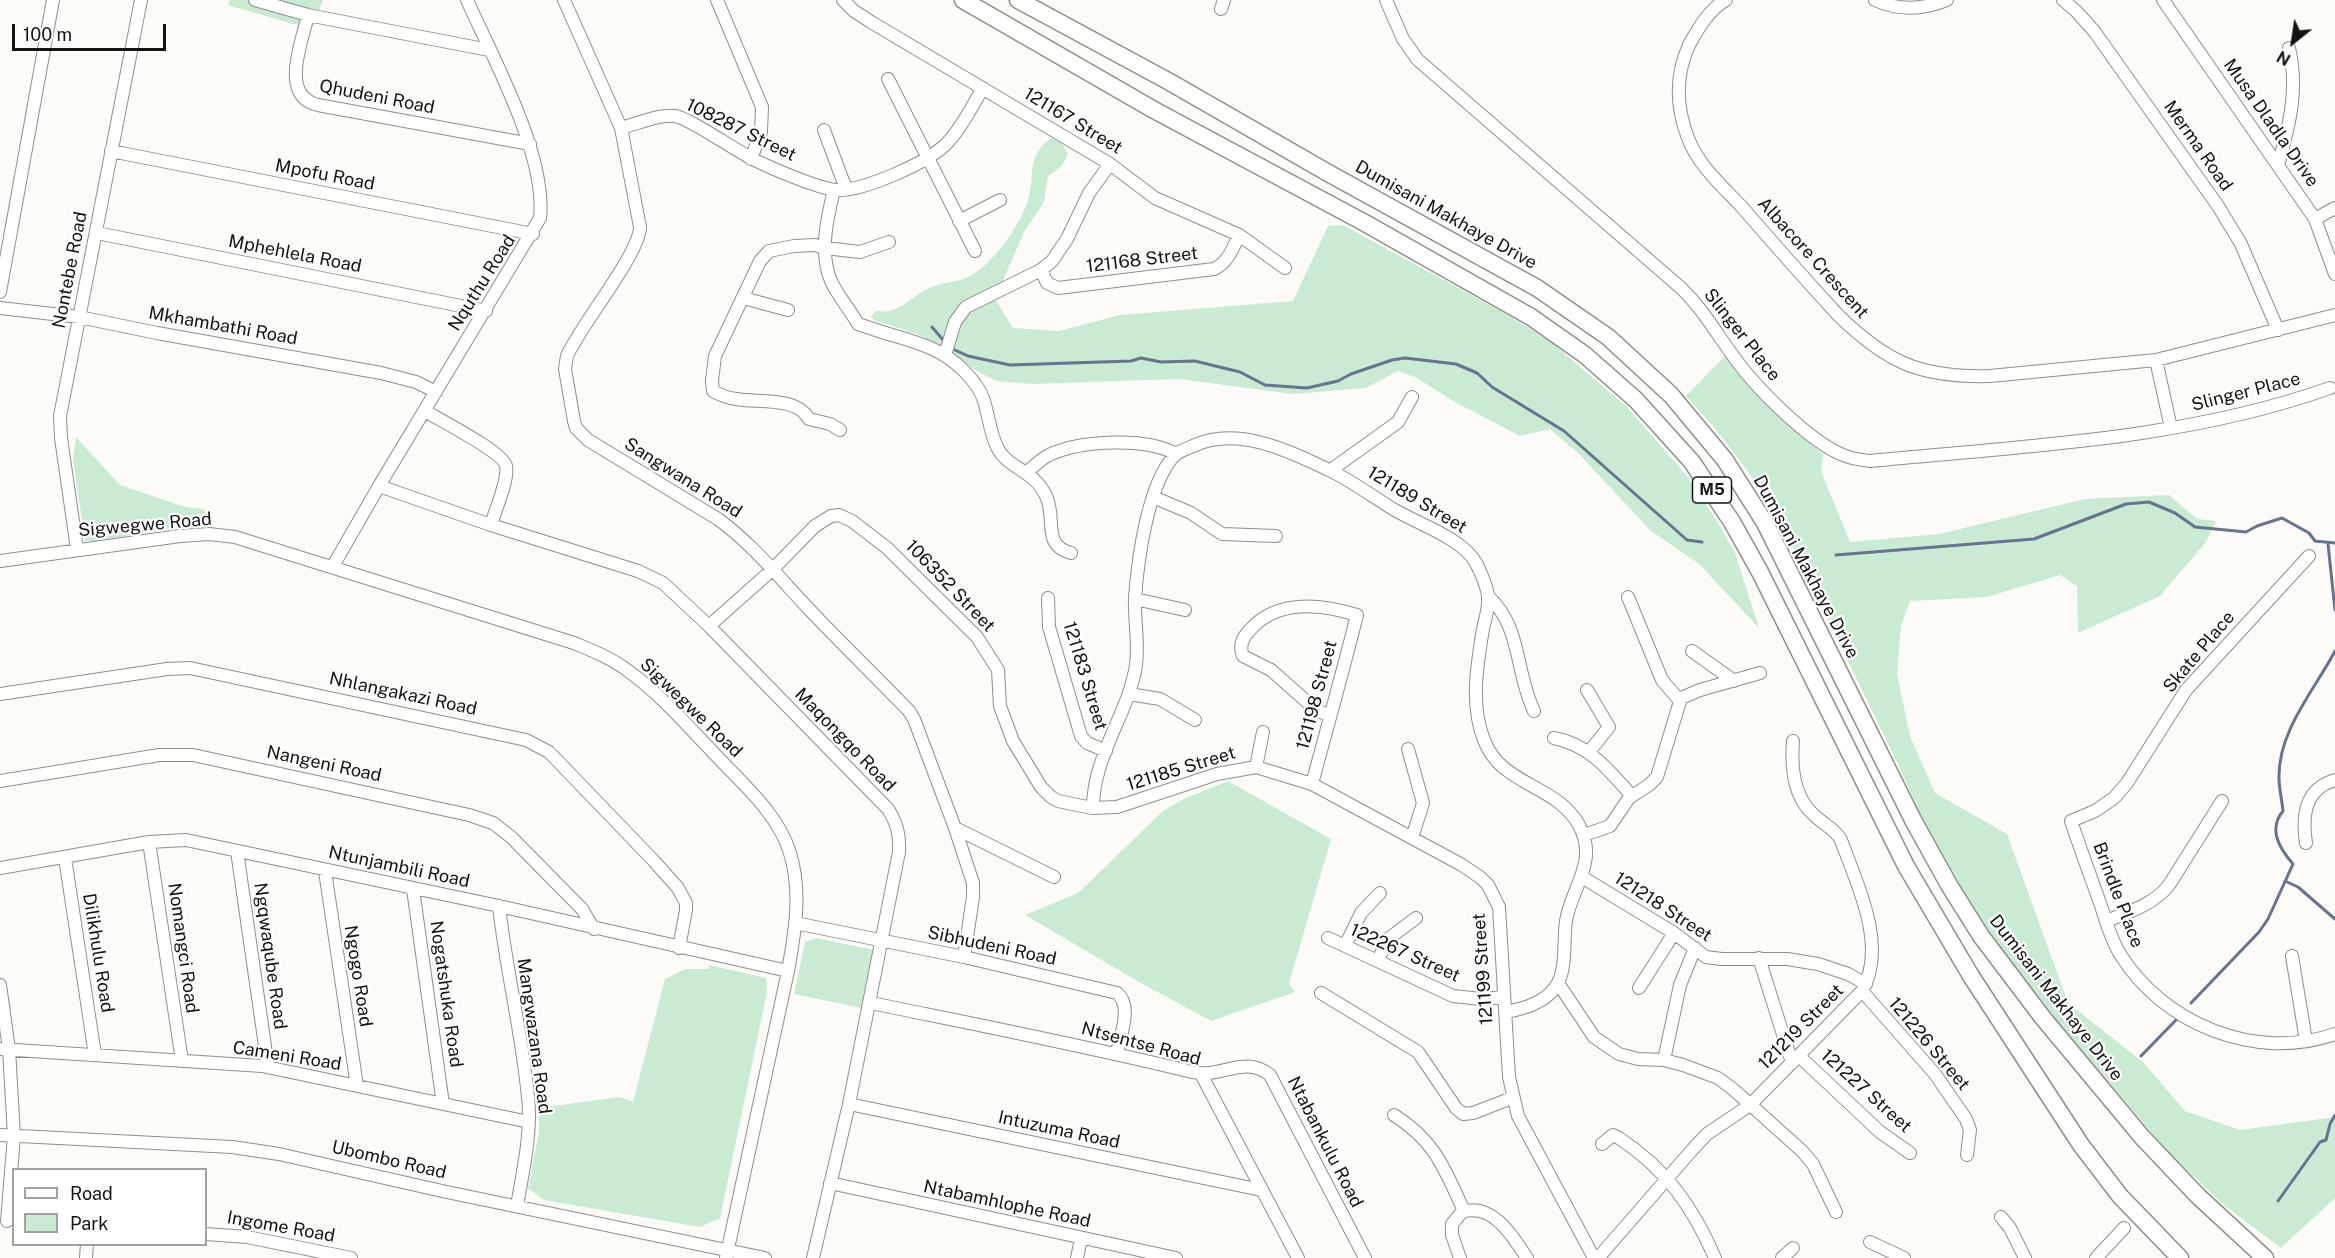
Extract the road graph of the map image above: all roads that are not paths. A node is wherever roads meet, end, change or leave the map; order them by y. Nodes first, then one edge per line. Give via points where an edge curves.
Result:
1 (53, 0) edge
2 (141, 0) edge
3 (255, 0) edge
4 (467, 0) edge
5 (564, 0) edge
6 (717, 0) edge
7 (843, 0) edge
8 (963, 0) edge
9 (1018, 0) edge
10 (1386, 0) edge
11 (1875, 0) edge
12 (1947, 0) edge
13 (2063, 0) edge
14 (2163, 0) edge
15 (1723, 1) edge
16 (308, 15) junction
17 (2289, 48) dead end
18 (489, 50) junction
19 (888, 79) dead end
20 (983, 88) junction
21 (621, 128) junction
22 (824, 130) dead end
23 (530, 144) junction
24 (111, 151) junction
25 (927, 158) junction
26 (751, 159) junction
27 (1110, 164) junction
28 (2278, 166) junction
29 (840, 190) junction
30 (1000, 200) dead end
31 (2335, 208) edge
32 (2315, 219) junction
33 (959, 221) junction
34 (97, 233) junction
35 (533, 234) junction
36 (1239, 235) junction
37 (889, 242) dead end
38 (825, 248) junction
39 (975, 251) dead end
40 (1285, 268) dead end
41 (1041, 270) junction
42 (2335, 274) edge
43 (0, 292) edge
44 (743, 298) junction
45 (0, 308) edge
46 (788, 310) dead end
47 (486, 311) junction
48 (2335, 315) edge
49 (79, 317) junction
50 (2278, 330) junction
51 (882, 332) dead end
52 (898, 337) junction
53 (945, 355) junction
54 (2156, 360) junction
55 (2330, 388) dead end
56 (436, 392) junction
57 (1412, 396) dead end
58 (425, 411) junction
59 (2171, 428) junction
60 (840, 430) dead end
61 (1176, 454) junction
62 (1330, 470) junction
63 (1027, 472) junction
64 (379, 486) junction
65 (1153, 497) junction
66 (491, 525) junction
67 (1276, 536) dead end
68 (77, 549) junction
69 (1071, 553) dead end
70 (2309, 556) dead end
71 (0, 561) edge
72 (333, 566) junction
73 (773, 569) junction
74 (1489, 597) junction
75 (1628, 597) dead end
76 (1048, 598) dead end
77 (1135, 599) junction
78 (1185, 610) dead end
79 (709, 626) junction
80 (1692, 651) dead end
81 (1760, 673) dead end
82 (1734, 681) junction
83 (1587, 690) dead end
84 (0, 694) edge
85 (1129, 694) junction
86 (1679, 700) junction
87 (1534, 711) dead end
88 (1330, 716) junction
89 (1195, 720) dead end
90 (1263, 732) dead end
91 (1554, 738) dead end
92 (1793, 741) dead end
93 (1408, 749) dead end
94 (1106, 751) junction
95 (1589, 752) junction
96 (1256, 767) junction
97 (2335, 780) edge
98 (0, 781) edge
99 (1312, 784) junction
100 (1631, 795) junction
101 (2222, 801) dead end
102 (1117, 807) joint
103 (1092, 808) junction
104 (2071, 821) joint
105 (956, 828) junction
106 (1584, 835) junction
107 (1412, 838) junction
108 (149, 842) junction
109 (2306, 843) dead end
110 (237, 851) junction
111 (65, 858) junction
112 (0, 868) edge
113 (325, 871) junction
114 (1054, 877) dead end
115 (1582, 877) junction
116 (412, 889) junction
117 (1380, 893) dead end
118 (499, 906) junction
119 (1416, 918) dead end
120 (2106, 921) junction
121 (795, 923) junction
122 (594, 929) junction
123 (1674, 933) junction
124 (1328, 938) dead end
125 (882, 941) junction
126 (1345, 946) junction
127 (679, 948) junction
128 (1695, 948) junction
129 (2292, 956) dead end
130 (964, 957) junction
131 (1759, 958) junction
132 (1378, 960) junction
133 (788, 971) junction
134 (1558, 983) junction
135 (0, 985) edge
136 (1639, 987) dead end
137 (1864, 988) junction
138 (1321, 993) dead end
139 (1504, 997) junction
140 (871, 1003) junction
141 (1505, 1012) junction
142 (2335, 1034) edge
143 (2306, 1041) junction
144 (5, 1049) edge
145 (1117, 1053) junction
146 (95, 1055) junction
147 (1795, 1059) junction
148 (182, 1060) junction
149 (1664, 1060) junction
150 (268, 1067) junction
151 (1201, 1074) junction
152 (357, 1086) junction
153 (1512, 1098) junction
154 (443, 1104) junction
155 (849, 1104) junction
156 (1750, 1105) junction
157 (1394, 1115) dead end
158 (529, 1122) junction
159 (0, 1135) edge
160 (14, 1136) junction
161 (1602, 1144) dead end
162 (1910, 1153) dead end
163 (1966, 1155) dead end
164 (1667, 1177) junction
165 (830, 1183) junction
166 (1261, 1190) junction
167 (517, 1206) junction
168 (1464, 1210) junction
169 (1836, 1212) dead end
170 (2001, 1217) dead end
171 (7, 1221) edge
172 (2124, 1228) dead end
173 (207, 1233) edge
174 (1081, 1239) junction
175 (1870, 1242) dead end
176 (1793, 1248) dead end
177 (727, 1254) edge
178 (351, 1258) edge
179 (765, 1258) edge
180 (813, 1258) edge
181 (1077, 1258) edge
182 (1176, 1258) edge
183 (1298, 1258) edge
184 (1365, 1258) edge
185 (1460, 1258) edge
186 (1527, 1258) edge
187 (1596, 1258) edge
188 (1715, 1258) edge
189 (1782, 1258) edge
190 (1904, 1258) edge
191 (2025, 1258) edge
192 (2096, 1258) edge
193 (2180, 1258) edge
194 (2265, 1258) edge

1 - 43 street
2 - 24 street, Nontebe Road
3 - 16 street
4 - 18 street, Nquthu Road
5 - 21 street, Sangwana Road
6 - 26 street via 762,107 761,132
7 - 20 street, 121167 Street via 871,22
8 - 193 main road, M5 via 1154,110 1497,297 1563,338 1636,400 1692,462 1732,522 1906,866 1971,976 2081,1145 2120,1196
9 - 194 main road, Dumisani Makhaye Drive / M5 via 1537,288 1608,337 1671,395 1725,460 1765,523 1913,820 1981,936 2142,1137 2198,1197
10 - 59 street, Slinger Place via 1403,39 1418,60 1697,303 1759,389 1815,438 1844,456 1870,461
11 - 12 street via 1915,9
13 - 50 street, Merma Road via 2094,32 2218,206 2241,244
14 - 28 street, Musa Dladla Drive
15 - 54 street, Albacore Crescent via 1695,33 1681,69 1678,98 1688,140 1708,170 1858,335 1909,366 1963,377
16 - 18 street
16 - 23 street, Qhudeni Road via 295,77 306,101
17 - 28 street via 2294,69 2293,113
18 - 23 street, Nquthu Road
19 - 25 street
20 - 25 street via 956,133
20 - 27 street, 121167 Street
21 - 26 street, 108287 Street via 675,116
21 - 73 street, Sangwana Road via 640,231 567,356 565,369 576,428 588,440 727,526
22 - 29 street
23 - 35 street, Nquthu Road via 542,195 540,218
24 - 34 street, Nontebe Road
24 - 35 street, Mpofu Road
25 - 29 street via 862,186
25 - 33 street
26 - 29 street, 108287 Street via 809,183
27 - 36 street, 121167 Street via 1166,204
27 - 41 street via 1089,193 1059,252
28 - 32 street, Musa Dladla Drive
29 - 38 street via 828,215
30 - 33 street
31 - 32 street
32 - 42 street, Musa Dladla Drive
33 - 39 street
34 - 47 street, Mphehlela Road
34 - 49 street, Nontebe Road
35 - 47 street, Nquthu Road
36 - 40 street, 121167 Street
36 - 41 street, 121168 Street via 1228,258 1214,269 1058,288 1047,283
37 - 38 street via 860,252
38 - 44 street via 810,244 769,251 760,261
38 - 52 street via 831,282 858,324
41 - 53 street via 966,307 956,322
44 - 46 street
44 - 60 street via 715,356 713,391 736,399 783,404
45 - 49 street, Mkhambathi Road
47 - 56 street, Nquthu Road
48 - 50 street, Albacore Crescent
49 - 56 street, Mkhambathi Road via 381,373
49 - 68 street, Nontebe Road via 60,424
50 - 54 street, Albacore Crescent
51 - 52 street
52 - 53 street
53 - 63 street via 963,369 981,393 994,440 1003,456
54 - 59 street, Slinger Place
55 - 59 street, Slinger Place via 2239,414
56 - 58 street, Nquthu Road
57 - 62 street via 1398,422
58 - 64 street, Nquthu Road
58 - 66 street via 505,462 506,475
61 - 62 street, 121189 Street via 1213,439 1250,440 1286,450
61 - 63 street via 1147,444 1105,444 1049,455
61 - 65 street via 1158,481
62 - 74 street, 121189 Street via 1465,550 1475,561
63 - 69 street via 1048,499 1054,544
64 - 66 street, Maqongqo Road
64 - 72 street, Nquthu Road
65 - 67 street via 1191,513 1222,534
65 - 77 street
66 - 79 street, Maqongqo Road via 652,577
68 - 71 street, Sigwegwe Road
68 - 72 street, Sigwegwe Road via 209,534 249,540
70 - 104 street, Skate Place via 2186,690 2114,798
72 - 121 street, Sigwegwe Road via 574,643 628,670 685,723 773,820 784,838 794,870
73 - 79 street, 106352 Street
73 - 103 street, 106352 Street via 823,520 839,515 852,520 887,548 989,653 998,670 1005,723 1041,787 1058,801
73 - 105 street, Sangwana Road via 909,711
74 - 87 street via 1510,625 1523,684
74 - 106 street, 121189 Street via 1476,687 1476,708 1484,742 1502,768 1558,800
75 - 86 street via 1662,680
76 - 94 street, 121183 Street via 1049,627 1081,736 1093,747
77 - 78 street
77 - 85 street via 1136,663
79 - 125 street, Maqongqo Road via 895,820 899,852
80 - 82 street
81 - 82 street
82 - 86 street
83 - 95 street via 1609,725
84 - 127 street, Nhlangakazi Road via 190,668 526,740 549,752 678,888 686,903
85 - 89 street via 1160,699
85 - 94 street
86 - 100 street via 1659,773 1649,785
88 - 88 street, 121198 Street via 1315,709 1271,670 1245,658 1241,646 1244,638 1260,620 1283,609 1313,605 1357,615
88 - 99 street, 121198 Street
90 - 96 street
91 - 95 street
92 - 137 street, 121219 Street via 1791,765 1797,790 1809,810 1841,840 1868,913 1872,944
93 - 107 street via 1423,803
94 - 103 street via 1096,777
95 - 100 street
96 - 99 street, 121199 Street
96 - 102 street, 121185 Street via 1217,774
97 - 109 street via 2321,787 2305,809
98 - 122 street, Nangeni Road via 159,755 193,755 469,815 493,824 511,837 582,909
99 - 107 street, 121199 Street
100 - 106 street via 1610,826
101 - 120 street via 2160,896
102 - 103 street, 106352 Street
104 - 120 street, Brindle Place
105 - 114 street
105 - 130 street, Sangwana Road via 973,884
106 - 115 street
107 - 139 street, 121199 Street via 1481,878 1495,896 1499,907
108 - 110 street, Ntunjambili Road via 186,840
108 - 111 street, Ntunjambili Road
108 - 148 street, Nomangci Road
110 - 113 street, Ntunjambili Road
110 - 150 street, Ngqwaqube Road
111 - 112 street, Ntunjambili Road
111 - 146 street, Dilikhulu Road
113 - 116 street, Ntunjambili Road
113 - 152 street, Ngogo Road
115 - 123 street, 121218 Street
115 - 134 street via 1568,910
116 - 118 street, Ntunjambili Road
116 - 154 street, Nogatshuka Road
117 - 126 street via 1361,913
118 - 122 street, Ntunjambili Road
118 - 158 street, Mangwazana Road
119 - 132 street via 1388,939
120 - 143 street, Brindle Place via 2119,952 2144,986 2186,1018 2249,1041
121 - 125 street, Sibhudeni Road
121 - 133 street, Sigwegwe Road
122 - 127 street, Ntunjambili Road
123 - 128 street, 121218 Street
123 - 136 street
124 - 126 street, 122267 Street
125 - 130 street, Sibhudeni Road
125 - 140 street, Maqongqo Road
126 - 132 street, 122267 Street
127 - 133 street, Ntunjambili Road
128 - 131 street, 121218 Street via 1706,957
128 - 149 street via 1680,985
129 - 143 street
130 - 145 street, Sibhudeni Road via 1117,993 1125,1009
131 - 137 street, 121218 Street via 1818,964 1848,974
131 - 147 street
132 - 139 street, 122267 Street via 1453,996
133 - 177 street, Sigwegwe Road
134 - 141 street via 1533,1005
134 - 149 street via 1600,1043 1628,1057
135 - 144 street
137 - 147 street, 121219 Street
137 - 163 street, 121226 Street via 1935,1074 1966,1119 1970,1130
138 - 153 street via 1418,1052 1463,1114
139 - 141 street, 121199 Street
140 - 145 street, Ntsentse Road
140 - 155 street, Maqongqo Road
141 - 153 street, 121199 Street
142 - 143 street, Brindle Place
144 - 146 street, Cameni Road
144 - 160 street
145 - 151 street, Ntsentse Road
146 - 148 street, Cameni Road
147 - 156 street, 121219 Street
147 - 162 street, 121227 Street
148 - 150 street, Cameni Road
149 - 156 street via 1718,1078
150 - 152 street, Cameni Road
151 - 166 street, Ntsentse Road
151 - 184 street, Ntabankulu Road via 1249,1065 1270,1075
152 - 154 street, Cameni Road
153 - 187 street, 121199 Street via 1521,1125
154 - 158 street, Cameni Road
155 - 165 street, Maqongqo Road
155 - 166 street, Intuzuma Road
156 - 164 street, 121219 Street via 1707,1134
156 - 169 street via 1795,1143 1813,1164
157 - 168 street via 1433,1148
158 - 167 street, Mangwazana Road
159 - 160 street, Ubombo Road
160 - 167 street, Ubombo Road via 279,1154
160 - 171 street
161 - 164 street via 1613,1135 1619,1138
164 - 187 street, 121219 Street
164 - 188 street via 1685,1200
165 - 174 street, Ntabamhlophe Road
165 - 180 street, Maqongqo Road
166 - 183 street, Ntsentse Road
167 - 177 street, Ubombo Road
168 - 185 street via 1451,1228
168 - 186 street via 1481,1210 1492,1216 1511,1234
170 - 191 street
172 - 192 street
173 - 178 street, Ingome Road
174 - 181 street
174 - 182 street, Ntabamhlophe Road
175 - 190 street
176 - 189 street
177 - 179 street, Ubombo Road

